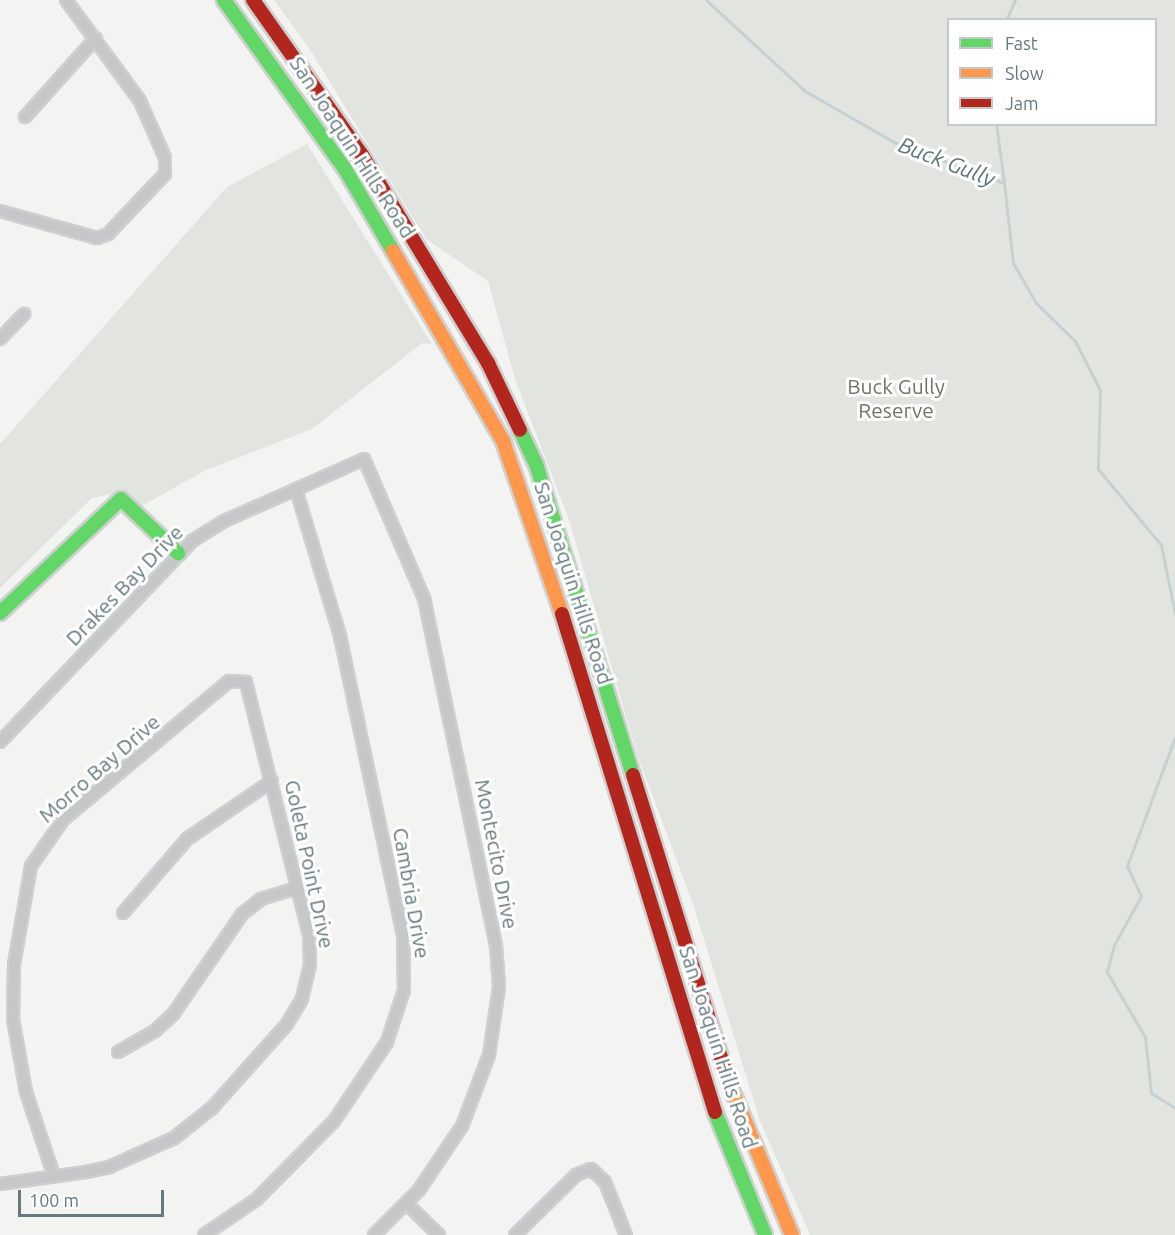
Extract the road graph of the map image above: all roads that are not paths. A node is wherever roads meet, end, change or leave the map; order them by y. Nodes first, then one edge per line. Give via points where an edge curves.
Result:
1 (66, 0) edge
2 (224, 0) edge
3 (253, 0) edge
4 (96, 38) junction
5 (25, 117) dead end
6 (0, 211) edge
7 (24, 314) dead end
8 (0, 339) edge
9 (364, 459) joint
10 (296, 489) junction
11 (178, 553) junction
12 (0, 613) edge
13 (223, 687) joint
14 (0, 742) edge
15 (272, 781) junction
16 (298, 888) junction
17 (123, 913) dead end
18 (118, 1052) dead end
19 (54, 1176) junction
20 (0, 1184) edge
21 (406, 1204) junction
22 (525, 1231) edge
23 (204, 1235) edge
24 (374, 1235) edge
25 (439, 1235) edge
26 (515, 1235) edge
27 (627, 1235) edge
28 (765, 1235) edge
29 (792, 1235) edge

1 - 4 street
2 - 28 main road, San Joaquin Hills Road via 345,169 503,441 531,513 713,1106
3 - 29 main road, San Joaquin Hills Road via 368,165 488,363 536,464 736,1106
4 - 5 street
4 - 6 street via 140,101 165,158 165,174 108,234 97,238
7 - 8 street
9 - 10 street, Drakes Bay Drive
9 - 21 street, Montecito Drive via 424,598 499,973 495,1028 477,1092 452,1143
10 - 11 street, Drakes Bay Drive via 222,522
10 - 23 street, Cambria Drive via 344,657 404,935 404,990 387,1042 334,1121 256,1199
11 - 12 main road via 122,499
11 - 14 street, Drakes Bay Drive
13 - 15 street, Goleta Point Drive via 238,680 250,689
13 - 19 street, Morro Bay Drive via 63,820 32,866 14,964 13,1019 26,1092
15 - 16 street, Goleta Point Drive
15 - 17 street via 187,839
16 - 18 street via 261,899 242,914 174,1012 155,1031
16 - 19 street, Goleta Point Drive via 310,964 302,999 287,1024 212,1108 174,1138 121,1163
19 - 20 street, Goleta Point Drive
21 - 24 street, Montecito Drive
21 - 25 street
22 - 26 street
22 - 27 street via 576,1175 591,1169 601,1173

